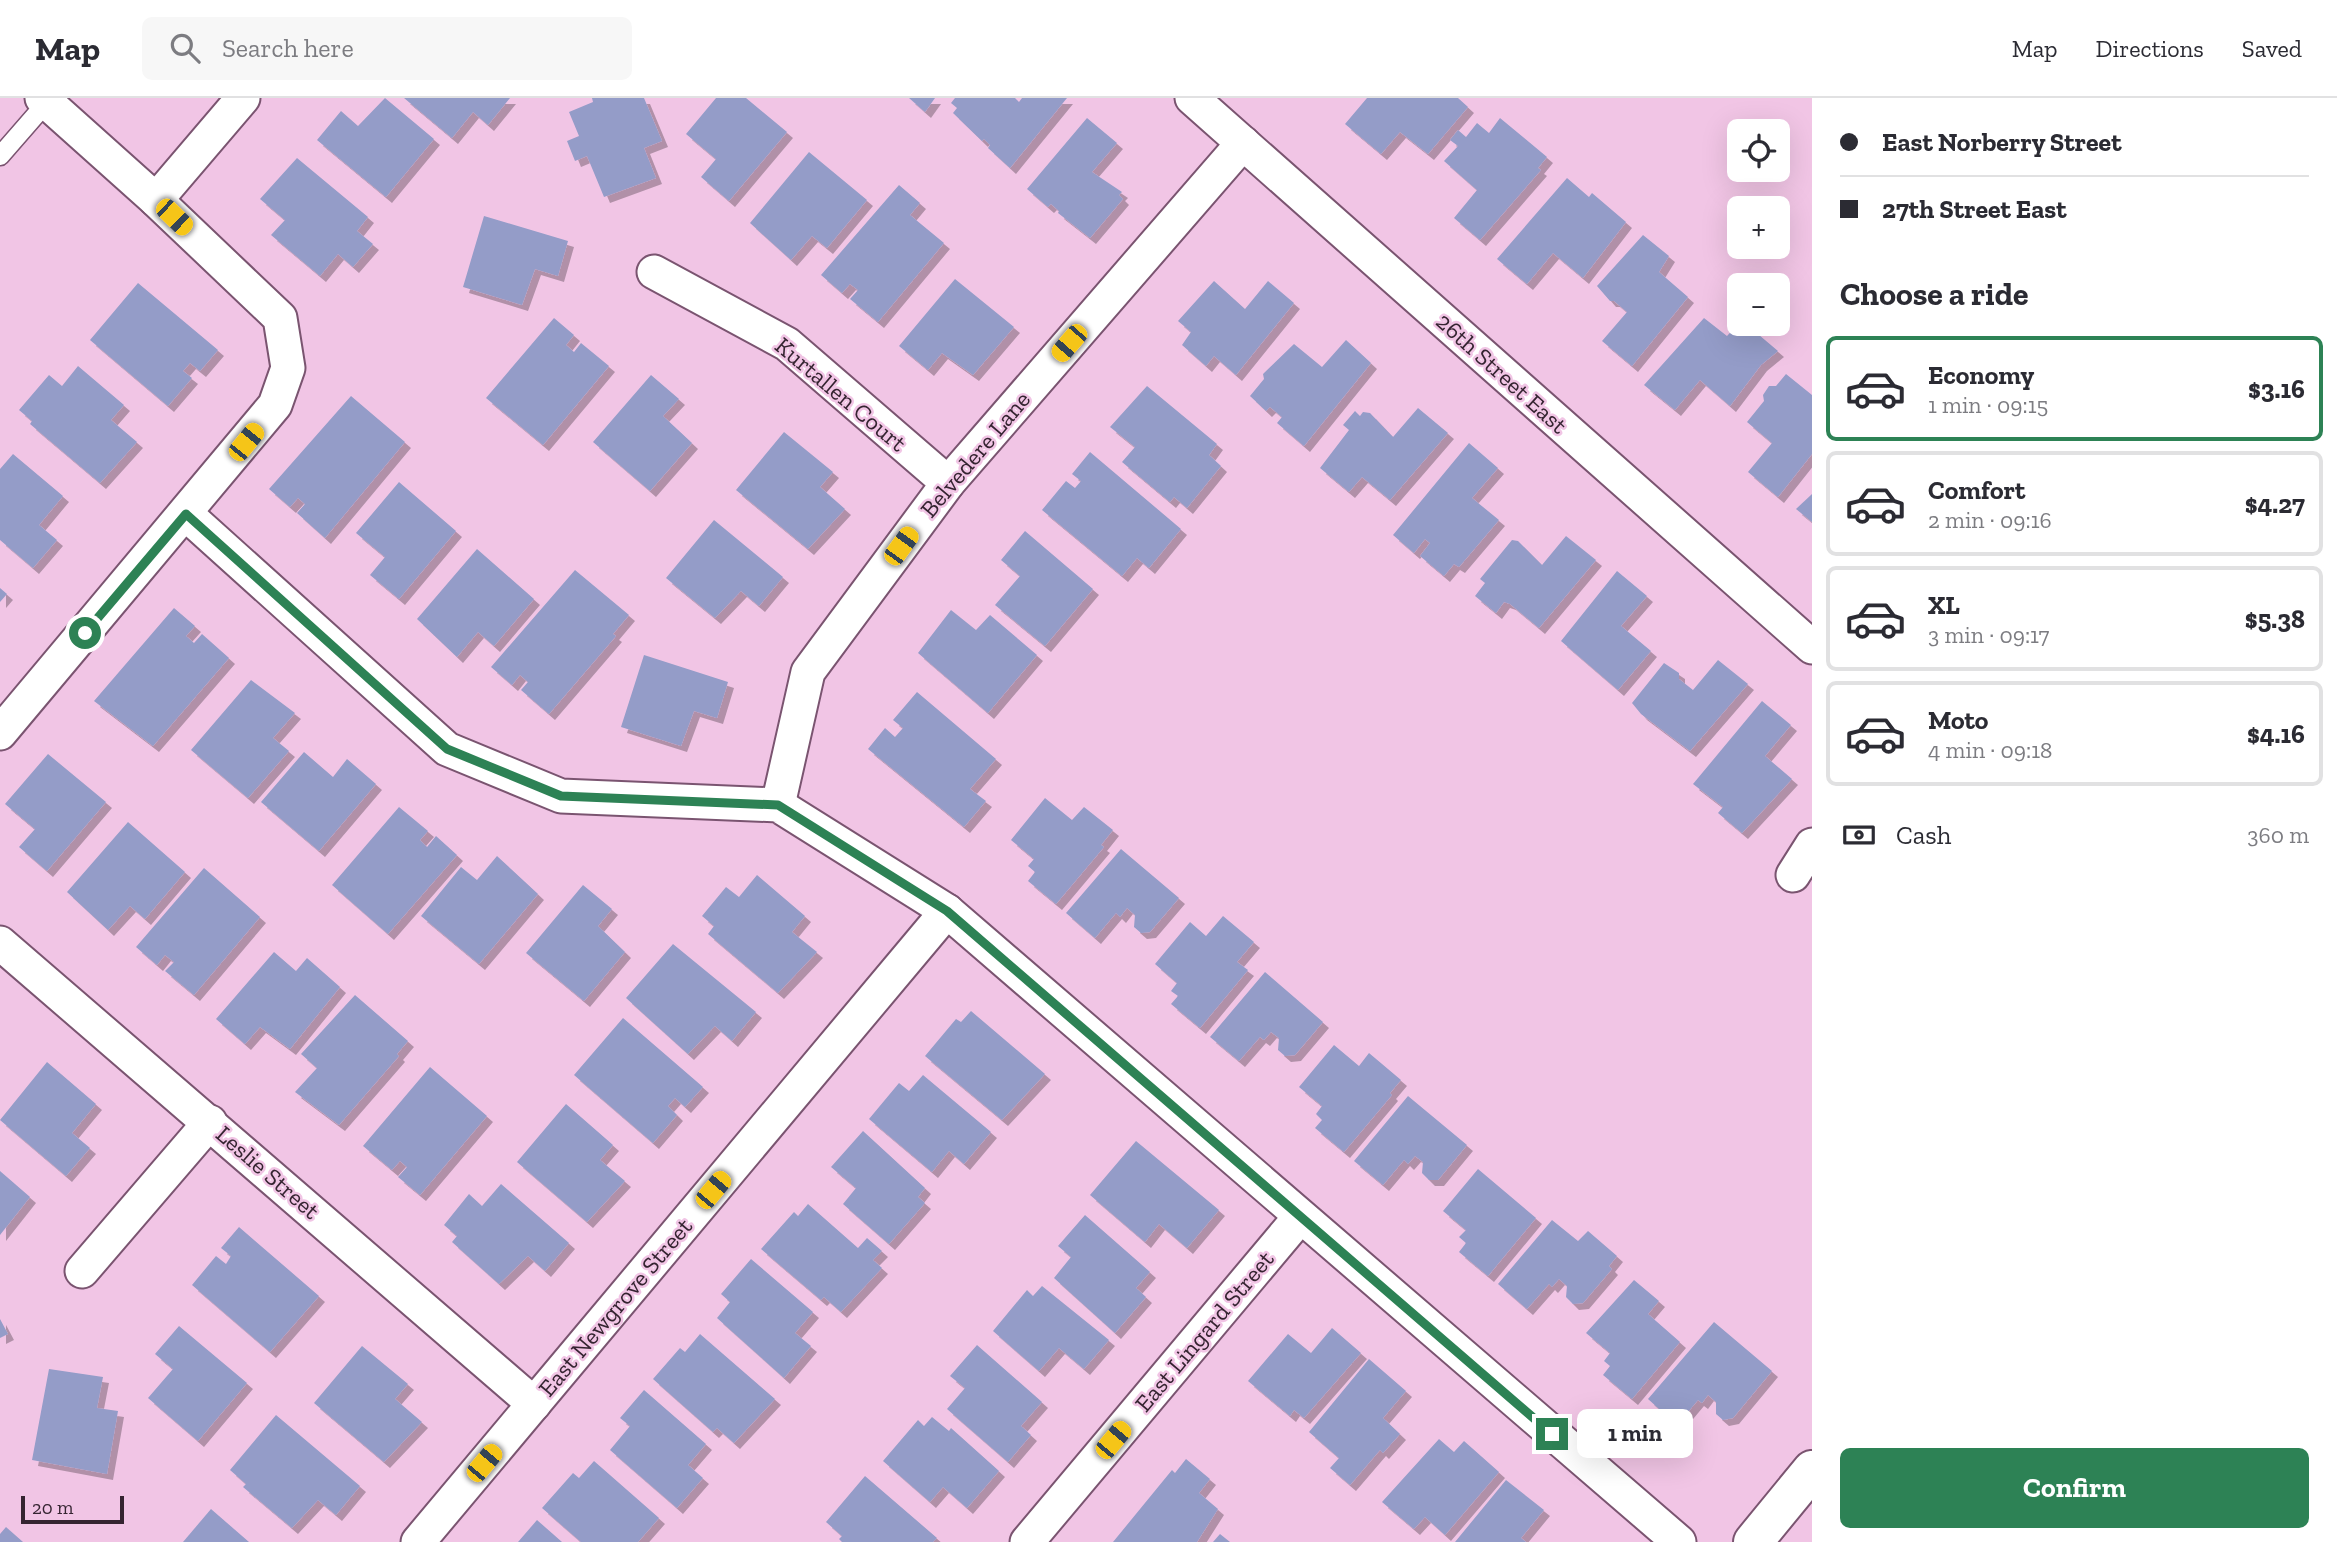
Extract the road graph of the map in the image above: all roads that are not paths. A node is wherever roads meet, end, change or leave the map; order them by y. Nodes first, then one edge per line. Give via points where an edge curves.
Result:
1 (243, 98) edge
2 (1192, 98) edge
3 (44, 100) edge
4 (1243, 143) junction
5 (0, 156) edge
6 (156, 200) junction
7 (654, 272) dead end
8 (947, 483) junction
9 (186, 514) junction
10 (1812, 648) edge
11 (0, 733) edge
12 (778, 805) junction
13 (1812, 845) edge
14 (1793, 875) dead end
15 (947, 911) junction
16 (0, 943) edge
17 (210, 1122) junction
18 (1300, 1217) junction
19 (82, 1271) dead end
20 (534, 1404) junction
21 (1812, 1470) edge
22 (418, 1542) edge
23 (1027, 1542) edge
24 (1679, 1542) edge
25 (1753, 1542) edge

1 - 6 street
2 - 4 street, 26th Street East
3 - 5 lane
3 - 6 street
4 - 8 street, Belvedere Lane
4 - 10 street, 26th Street East
6 - 9 street via 280,318 288,368 275,405
7 - 8 street, Kurtallen Court via 787,344
8 - 12 street, Belvedere Lane via 808,672
9 - 11 street
9 - 12 street via 447,749 561,796
12 - 15 street
13 - 14 street
15 - 18 street
15 - 20 street, East Newgrove Street
16 - 17 street, Leslie Street
17 - 19 street
17 - 20 street, Leslie Street
18 - 23 street, East Lingard Street
18 - 24 street
20 - 22 street, East Newgrove Street
21 - 25 main road

